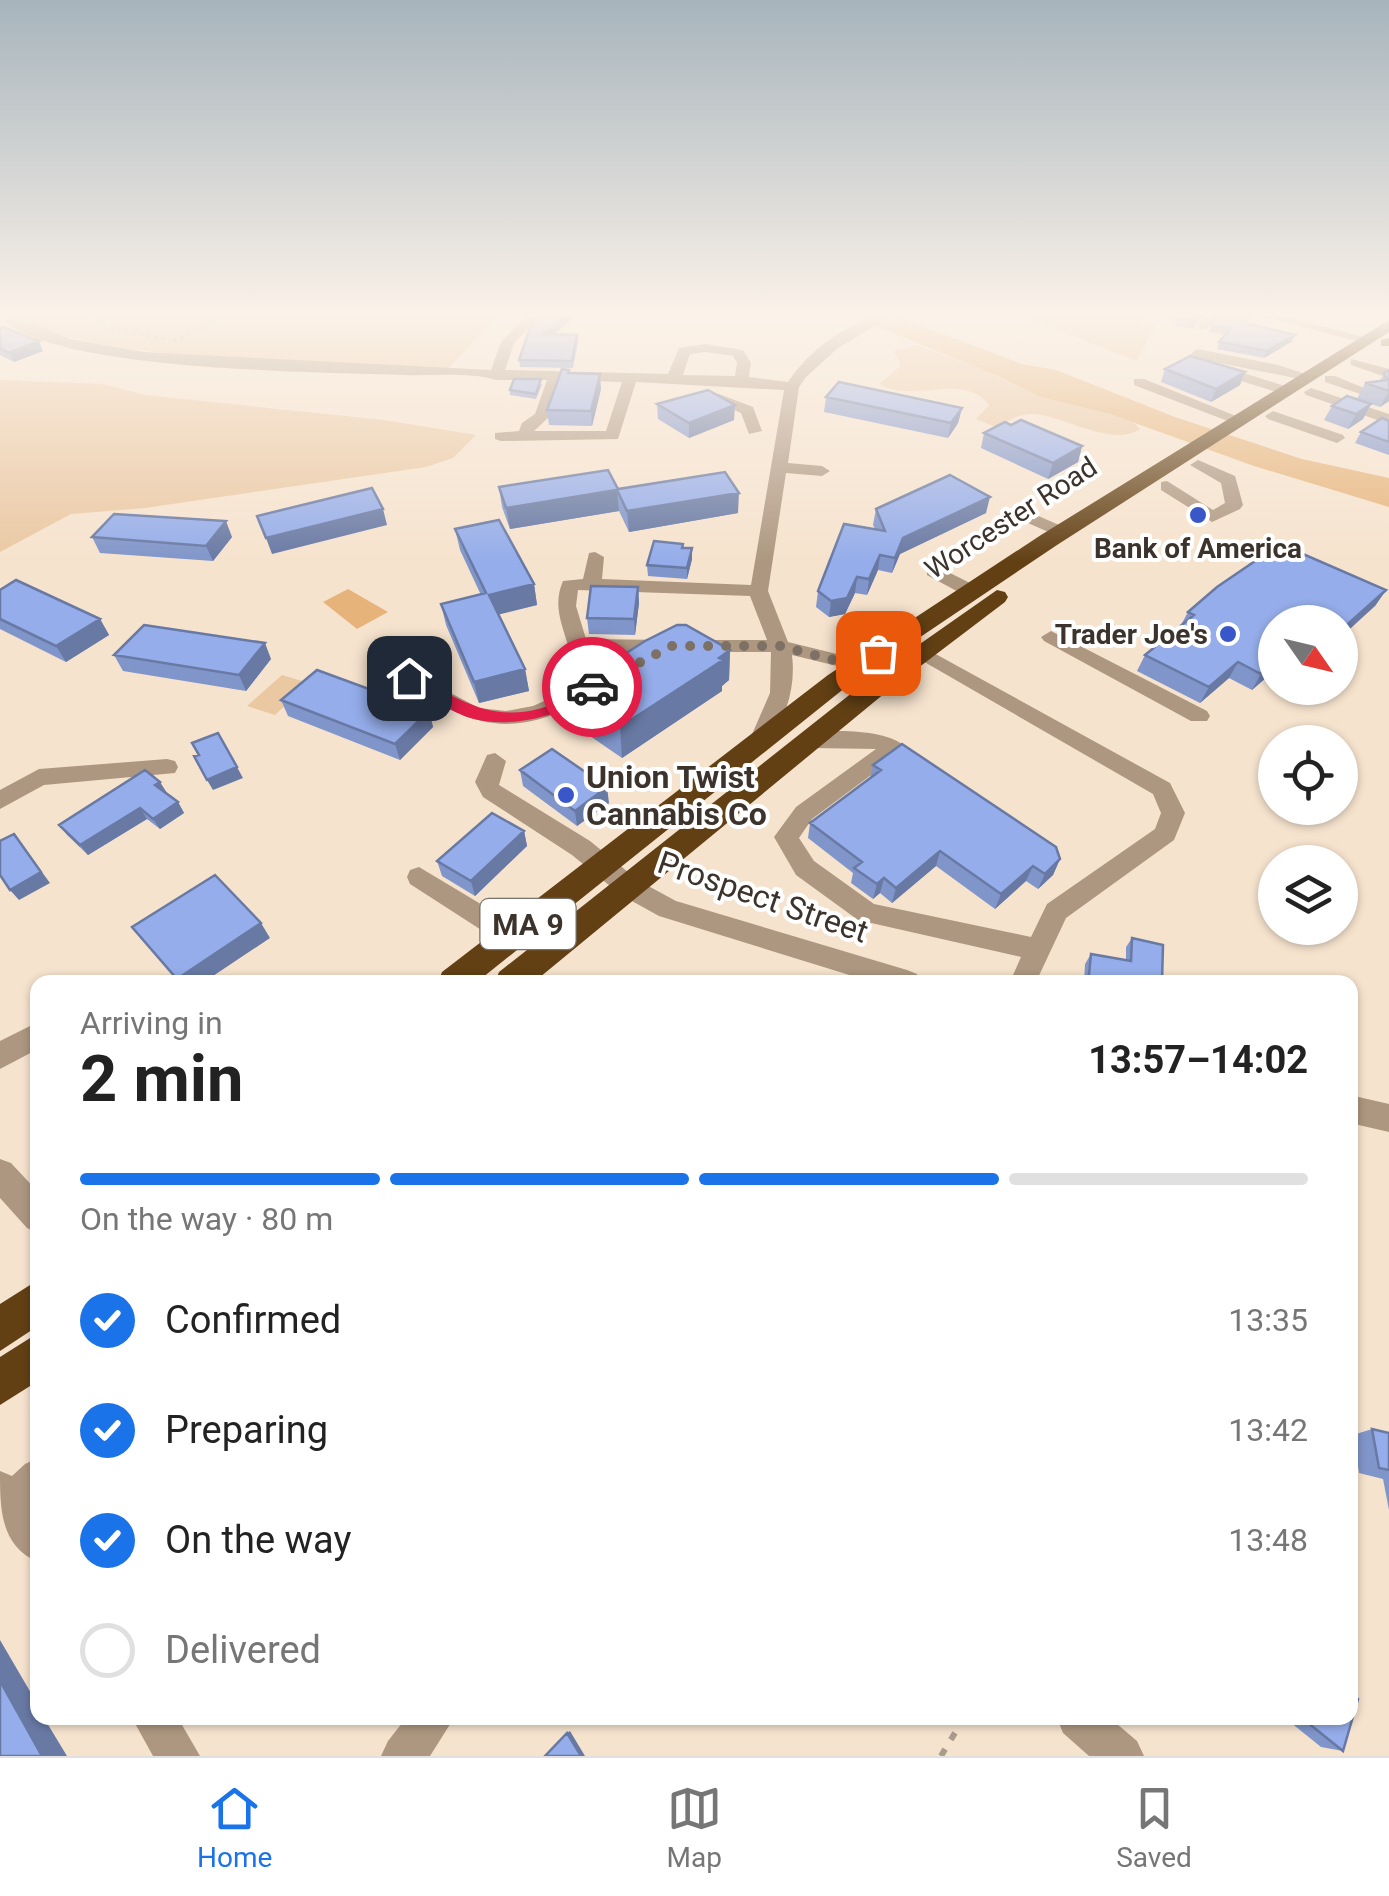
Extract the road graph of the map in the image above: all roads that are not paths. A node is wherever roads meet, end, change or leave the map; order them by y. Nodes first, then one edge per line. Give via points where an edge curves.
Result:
1 (548, 398) edge
2 (624, 398) edge
3 (719, 398) edge
4 (790, 398) edge
5 (1178, 398) edge
6 (1273, 398) edge
7 (1293, 398) edge
8 (1340, 398) edge
9 (1273, 416) junction
10 (1389, 419) edge
11 (1241, 424) junction
12 (754, 431) dead end
13 (501, 436) dead end
14 (526, 436) junction
15 (1337, 438) dead end
16 (1194, 461) junction
17 (779, 467) junction
18 (822, 471) dead end
19 (1167, 486) junction
20 (1027, 516) dead end
21 (1060, 532) junction
22 (595, 557) dead end
23 (934, 572) dead end
24 (592, 584) junction
25 (759, 591) junction
26 (971, 591) junction
27 (1050, 637) dead end
28 (672, 646) junction
29 (780, 646) junction
30 (921, 652) junction
31 (878, 653) junction
32 (409, 678) dead end
33 (1200, 716) dead end
34 (762, 739) junction
35 (811, 740) junction
36 (495, 760) dead end
37 (167, 767) dead end
38 (0, 800) edge
39 (602, 866) junction
40 (419, 877) dead end
41 (630, 888) junction
42 (512, 936) junction
43 (1038, 950) junction
44 (831, 972) edge
45 (463, 975) edge
46 (520, 975) edge
47 (1027, 975) edge
48 (30, 1039) edge
49 (0, 1056) edge
50 (1358, 1111) edge
51 (1389, 1118) edge
52 (0, 1174) edge
53 (30, 1207) edge
54 (30, 1306) edge
55 (0, 1330) edge
56 (30, 1360) edge
57 (0, 1384) edge
58 (10, 1493) edge
59 (30, 1529) edge
60 (157, 1725) edge
61 (428, 1725) edge
62 (1086, 1725) edge
63 (178, 1756) edge
64 (404, 1756) edge
65 (1122, 1756) edge

1 - 14 street
2 - 14 street via 612,436
3 - 12 street via 748,410
4 - 17 street
5 - 11 street
6 - 11 highway, Worcester Road / MA 9
7 - 9 highway, Worcester Road / MA 9
8 - 10 street
9 - 11 highway, Worcester Road / MA 9
9 - 15 street
11 - 16 highway, Worcester Road / MA 9
13 - 14 street
16 - 19 highway, Worcester Road / MA 9
16 - 19 street via 1229,480 1234,505 1212,517
16 - 21 highway, Worcester Road / MA 9
17 - 18 street
17 - 25 street
19 - 30 highway, Worcester Road / MA 9
20 - 21 street
21 - 26 highway, Worcester Road / MA 9
22 - 24 street
23 - 26 street
24 - 25 street
24 - 28 street via 570,585 566,606 578,644
25 - 29 street via 766,624
26 - 31 highway, Worcester Road / MA 9
27 - 33 street
28 - 29 street
28 - 32 street via 544,712 474,714
29 - 31 street via 841,662
29 - 34 street via 781,700
30 - 35 highway, Worcester Road / MA 9
30 - 43 street via 1162,789 1173,813 1165,834 1056,911
31 - 34 highway, Worcester Road / MA 9
34 - 39 highway, Worcester Road / MA 9
35 - 41 highway, Worcester Road / MA 9
35 - 43 street via 894,747 804,814 786,837 804,868 867,913
36 - 39 street, Prospect Street via 486,782 491,791
37 - 38 street via 39,777
39 - 41 street, Prospect Street
39 - 42 highway, Worcester Road / MA 9
40 - 42 street
41 - 44 street, Prospect Street
41 - 46 highway, Worcester Road / MA 9
42 - 45 highway, Worcester Road / MA 9
43 - 47 street
48 - 49 street
50 - 51 street
52 - 53 street
54 - 55 highway
56 - 57 highway
58 - 59 street
60 - 63 street
61 - 64 street
62 - 65 street

